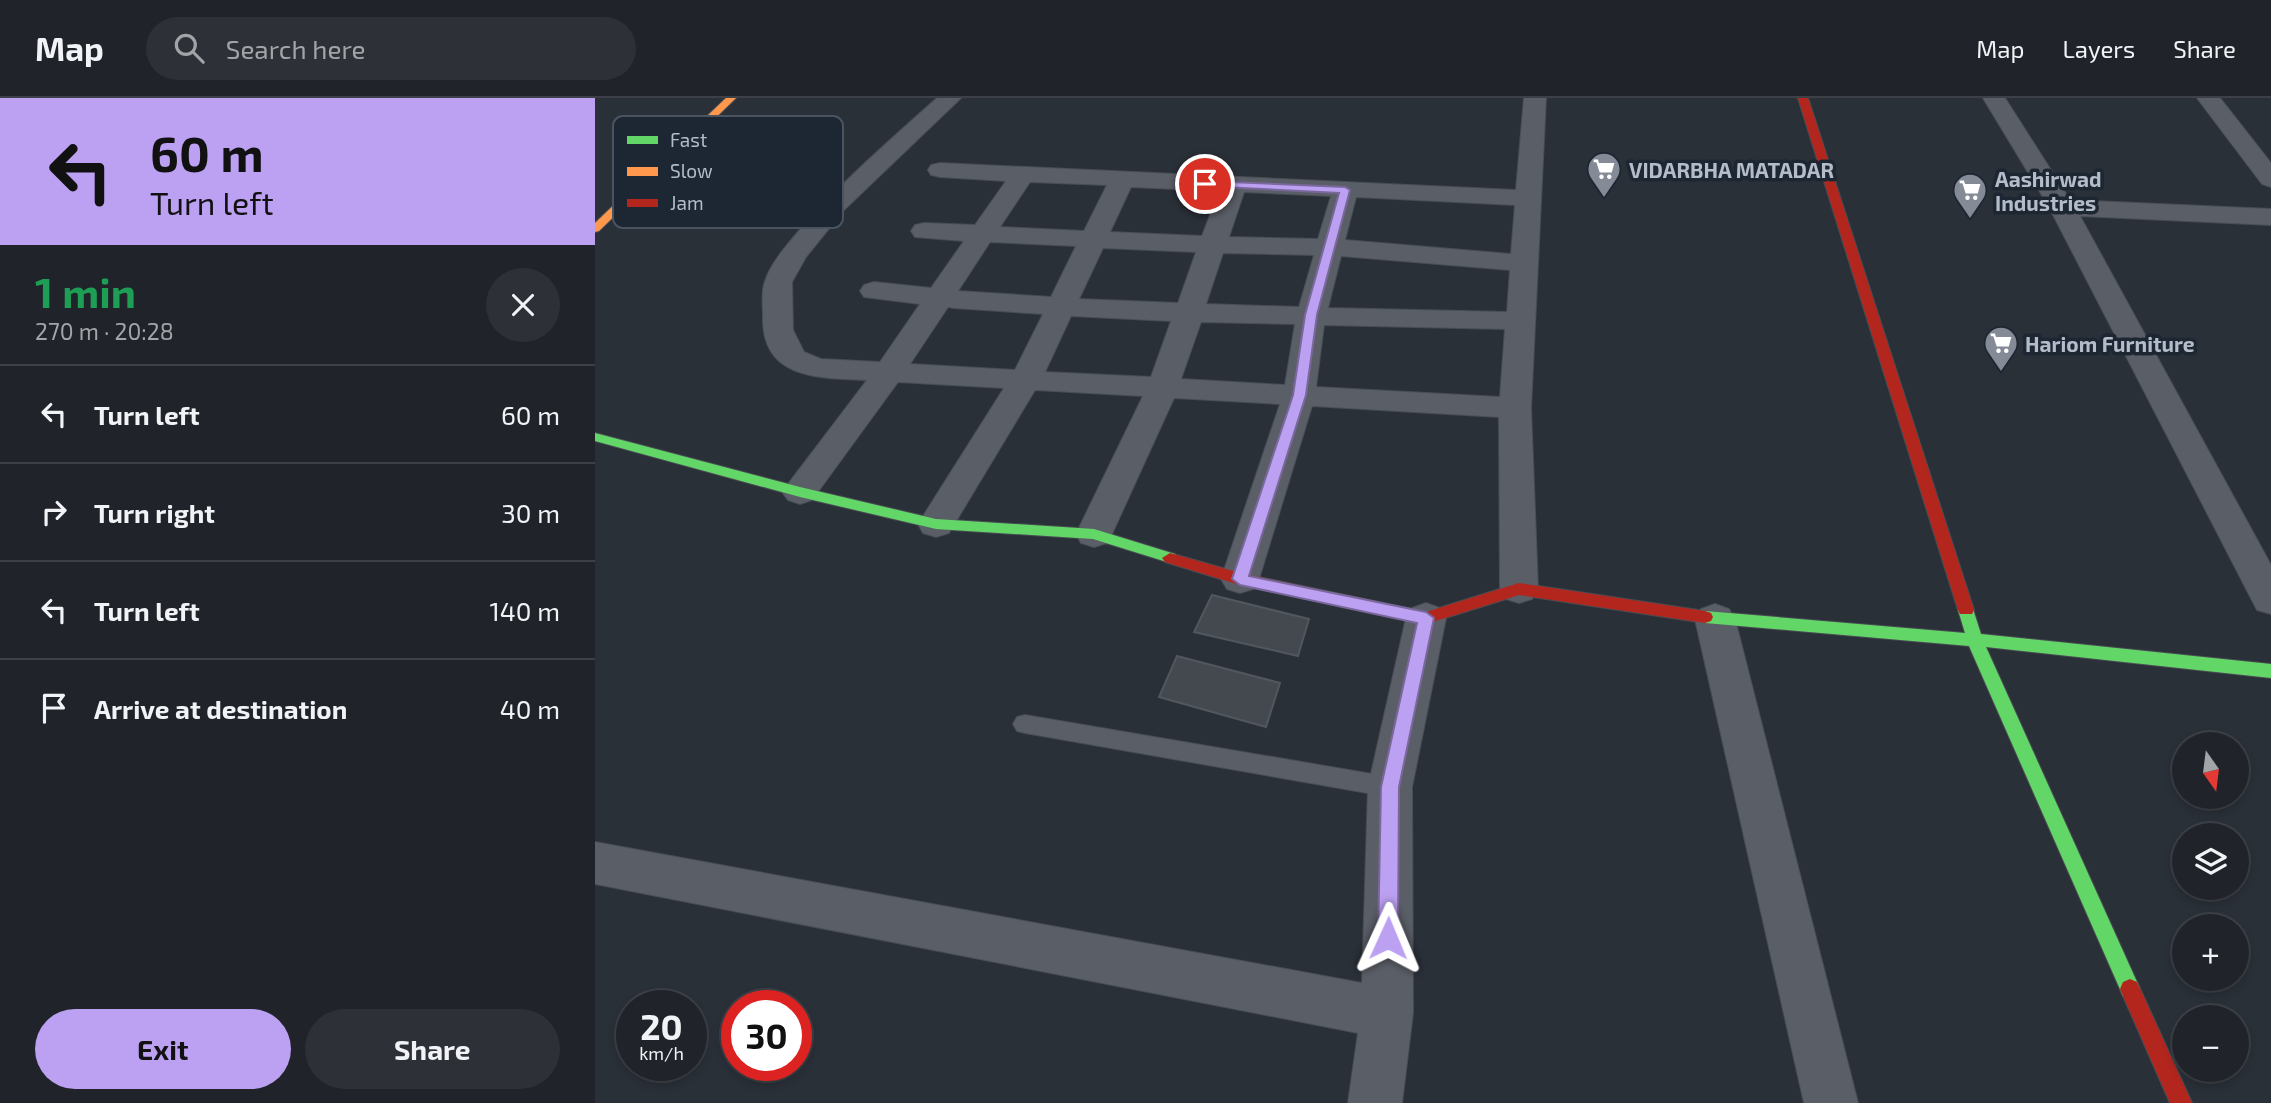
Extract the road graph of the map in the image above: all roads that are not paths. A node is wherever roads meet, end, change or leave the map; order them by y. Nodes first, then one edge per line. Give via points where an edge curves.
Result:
1 (731, 98) edge
2 (950, 98) edge
3 (1535, 98) edge
4 (1803, 98) edge
5 (1994, 98) edge
6 (2208, 98) edge
7 (712, 116) edge
8 (940, 170) dead end
9 (1022, 175) junction
10 (2271, 179) edge
11 (1122, 180) junction
12 (1233, 186) junction
13 (1345, 190) junction
14 (843, 198) edge
15 (1528, 198) junction
16 (2062, 207) junction
17 (613, 212) edge
18 (2271, 217) edge
19 (816, 228) edge
20 (595, 229) edge
21 (924, 230) dead end
22 (981, 234) junction
23 (1094, 238) junction
24 (1214, 245) junction
25 (1328, 247) junction
26 (1524, 262) junction
27 (874, 291) dead end
28 (938, 298) junction
29 (1061, 306) junction
30 (1190, 313) junction
31 (1311, 315) junction
32 (1521, 321) junction
33 (889, 372) junction
34 (1026, 379) junction
35 (1163, 387) junction
36 (1299, 395) junction
37 (1515, 408) junction
38 (595, 437) edge
39 (800, 492) junction
40 (936, 524) junction
41 (1094, 534) junction
42 (1240, 579) junction
43 (1519, 589) junction
44 (2271, 600) edge
45 (1426, 618) junction
46 (1715, 619) junction
47 (1975, 640) junction
48 (2271, 671) edge
49 (1025, 724) dead end
50 (1390, 787) junction
51 (595, 863) edge
52 (1387, 1013) junction
53 (1375, 1103) edge
54 (1831, 1103) edge
55 (2181, 1103) edge

1 - 7 street
2 - 14 street
3 - 15 street
4 - 47 street
5 - 16 street
6 - 10 street
8 - 9 street
9 - 11 street
9 - 22 street
11 - 12 street
11 - 23 street
12 - 13 street
12 - 24 street
13 - 15 street
13 - 25 street
15 - 26 street
16 - 18 street
16 - 44 street
17 - 20 street
19 - 33 street via 778,282 778,330 783,345 793,359 816,368
21 - 22 street
22 - 23 street
22 - 28 street
23 - 24 street
23 - 29 street
24 - 25 street
24 - 30 street
25 - 26 street
25 - 31 street
26 - 32 street
27 - 28 street
28 - 29 street
28 - 33 street
29 - 30 street
29 - 34 street
30 - 31 street
30 - 35 street
31 - 32 street
31 - 36 street
32 - 37 street
33 - 34 street
33 - 39 street
34 - 35 street
34 - 40 street
35 - 36 street
35 - 41 street
36 - 37 street
36 - 42 street
37 - 43 street
38 - 39 street
39 - 40 street
40 - 41 street
41 - 42 street
42 - 45 street
43 - 45 street
43 - 46 street
45 - 50 street
46 - 47 street
46 - 54 street
47 - 48 street
47 - 55 street
49 - 50 lane
50 - 52 street
51 - 52 street
52 - 53 street

